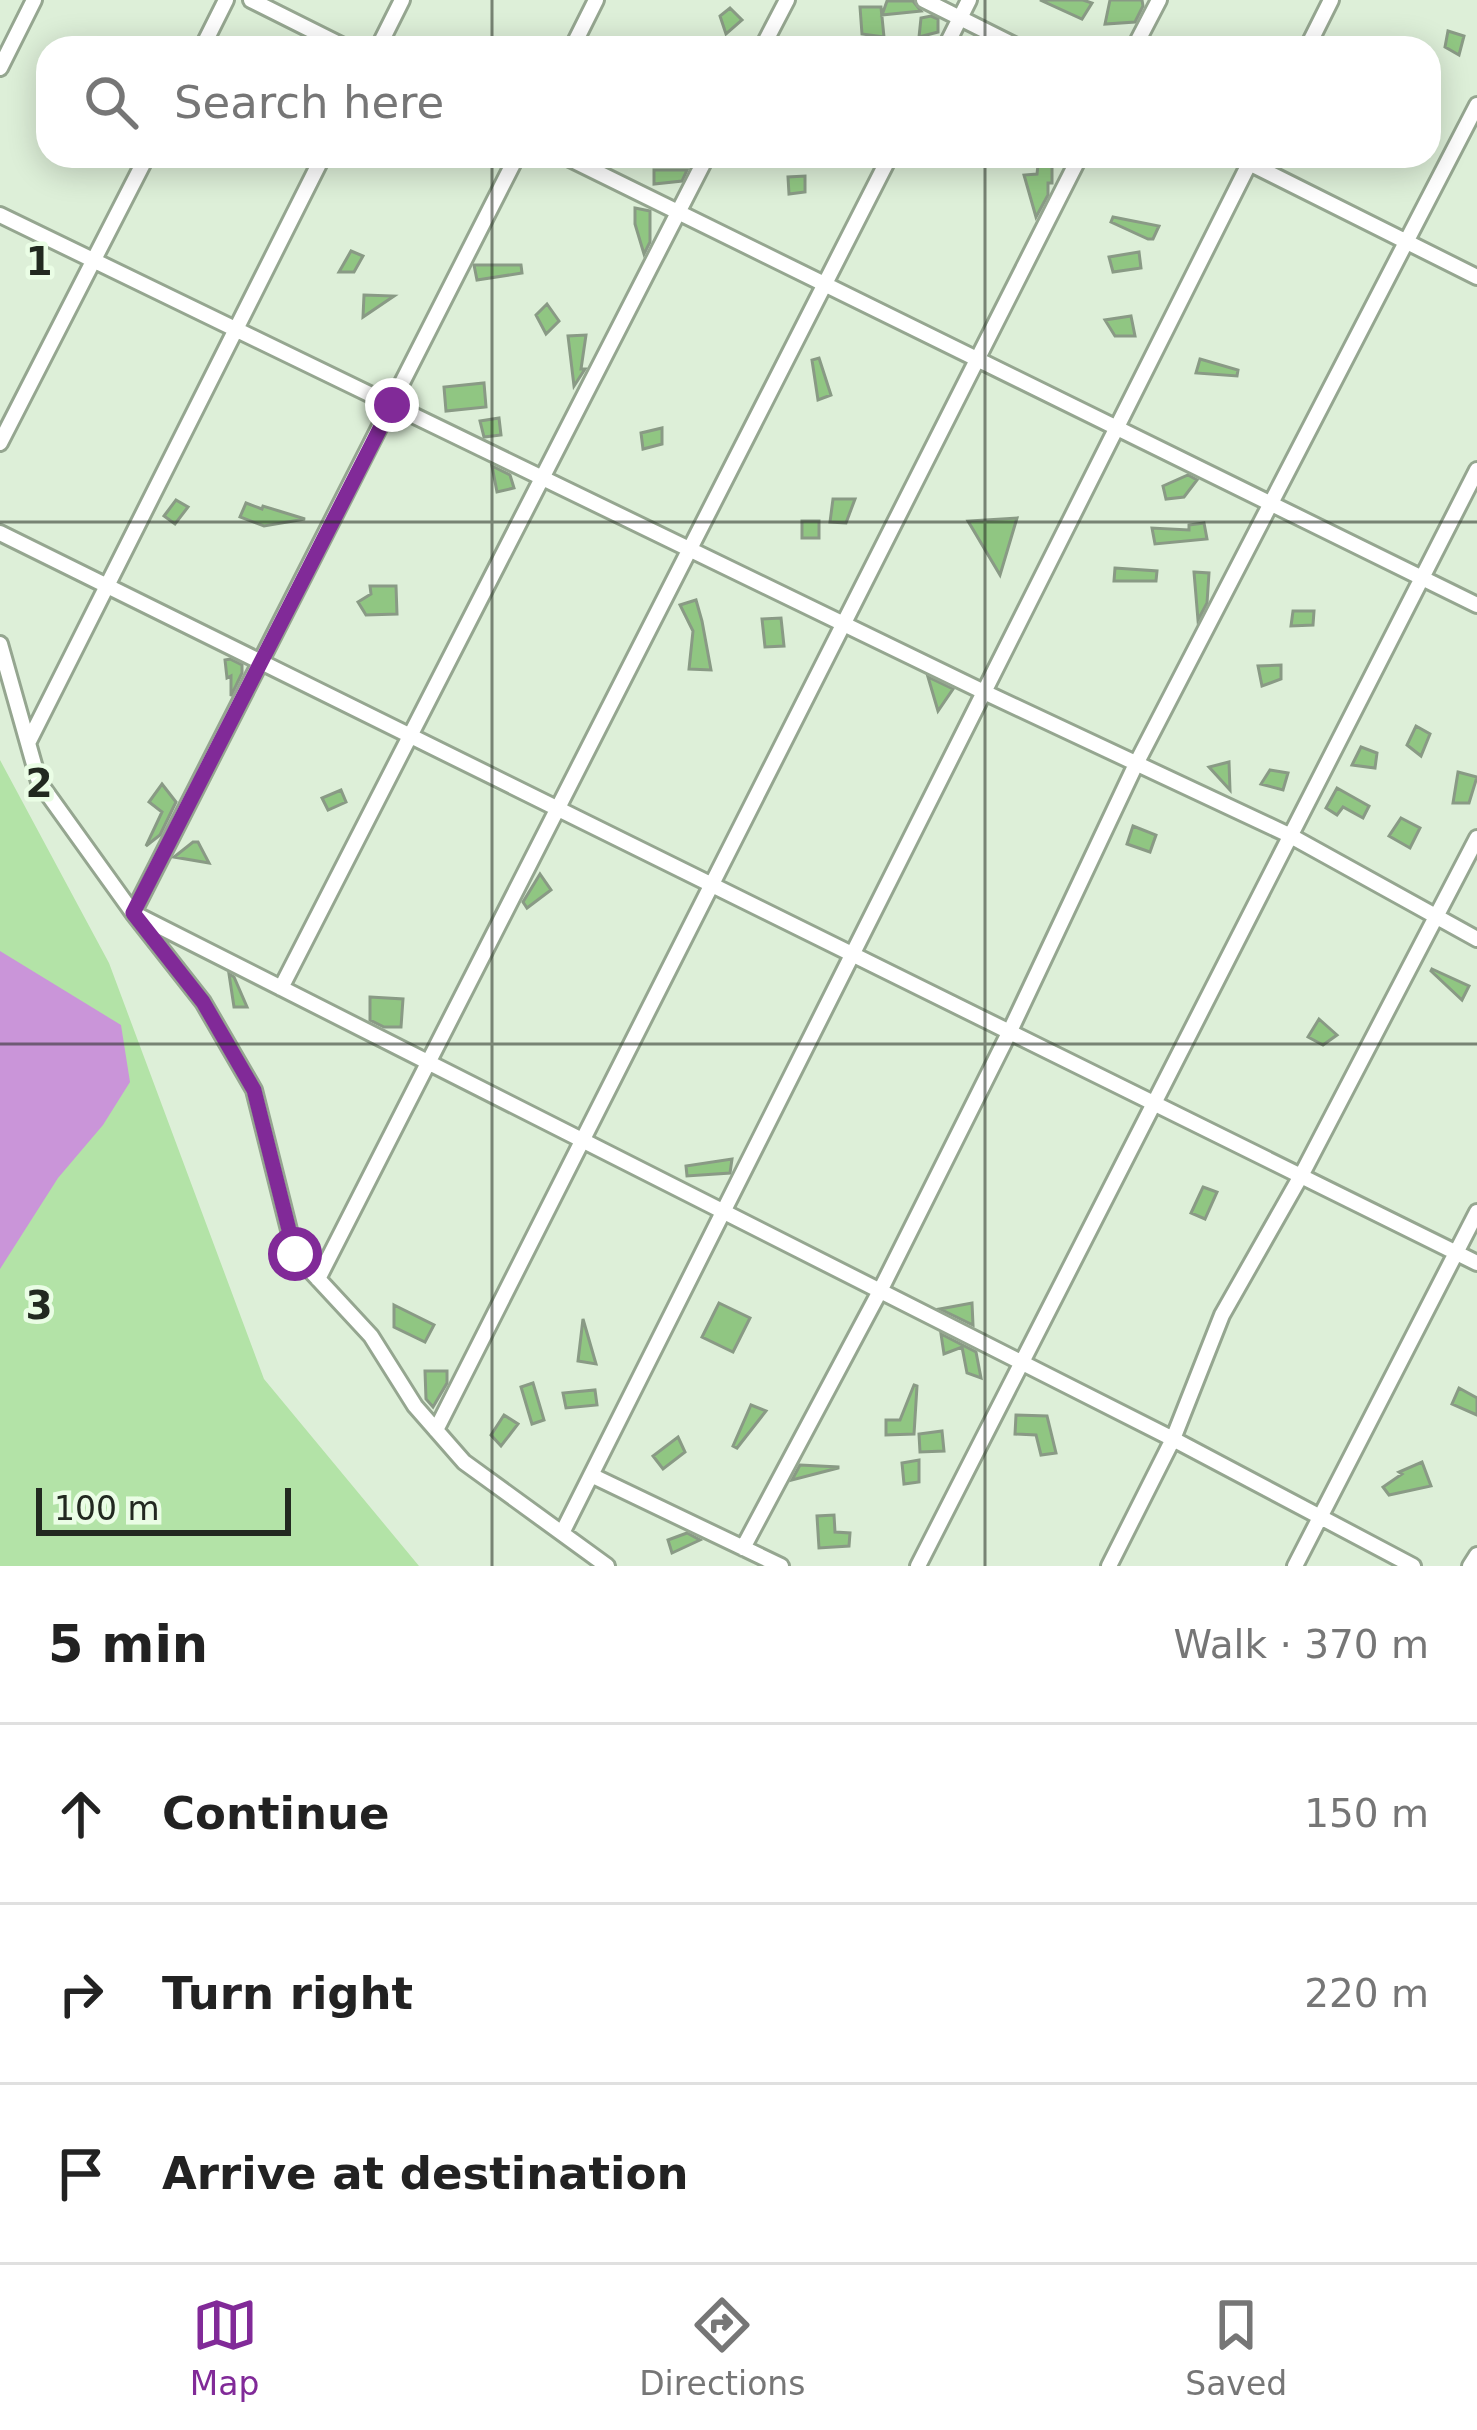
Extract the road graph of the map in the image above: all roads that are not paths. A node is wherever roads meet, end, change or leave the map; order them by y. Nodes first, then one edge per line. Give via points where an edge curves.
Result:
1 (34, 0) edge
2 (226, 0) edge
3 (251, 0) edge
4 (402, 0) edge
5 (596, 0) edge
6 (787, 0) edge
7 (924, 0) edge
8 (970, 0) edge
9 (1159, 0) edge
10 (1331, 0) edge
11 (960, 18) junction
12 (208, 36) edge
13 (323, 36) edge
14 (384, 36) edge
15 (578, 36) edge
16 (768, 36) edge
17 (951, 36) edge
18 (996, 36) edge
19 (1140, 36) edge
20 (1313, 36) edge
21 (0, 68) edge
22 (1477, 105) edge
23 (141, 168) edge
24 (317, 168) edge
25 (511, 168) edge
26 (588, 168) edge
27 (701, 168) edge
28 (884, 168) edge
29 (1074, 168) edge
30 (1241, 168) edge
31 (1265, 168) edge
32 (678, 212) junction
33 (0, 215) edge
34 (1407, 242) junction
35 (94, 261) junction
36 (1477, 277) edge
37 (824, 285) junction
38 (236, 329) junction
39 (976, 360) junction
40 (392, 405) junction
41 (1115, 429) junction
42 (0, 442) edge
43 (1477, 470) edge
44 (542, 478) junction
45 (1269, 506) junction
46 (0, 533) edge
47 (690, 549) junction
48 (1420, 578) junction
49 (106, 587) junction
50 (1477, 605) edge
51 (844, 624) junction
52 (0, 644) edge
53 (260, 664) junction
54 (984, 692) junction
55 (409, 737) junction
56 (28, 743) junction
57 (1136, 764) junction
58 (557, 810) junction
59 (1289, 836) junction
60 (1477, 838) edge
61 (712, 885) junction
62 (133, 913) junction
63 (1436, 919) junction
64 (1477, 939) edge
65 (852, 954) junction
66 (281, 988) junction
67 (1010, 1031) junction
68 (428, 1063) junction
69 (1155, 1102) junction
70 (583, 1141) junction
71 (1302, 1174) junction
72 (723, 1212) junction
73 (1477, 1213) edge
74 (1457, 1252) junction
75 (1477, 1262) edge
76 (318, 1279) junction
77 (880, 1291) junction
78 (1022, 1364) junction
79 (436, 1430) junction
80 (1173, 1439) junction
81 (591, 1475) junction
82 (1318, 1516) junction
83 (562, 1533) junction
84 (743, 1548) junction
85 (1477, 1555) edge
86 (608, 1566) edge
87 (781, 1566) edge
88 (918, 1566) edge
89 (1109, 1566) edge
90 (1295, 1566) edge
91 (1413, 1566) edge
92 (1470, 1566) edge

1 - 21 street
2 - 12 street
3 - 13 street
4 - 14 street
5 - 15 street
6 - 16 street
7 - 11 street
8 - 11 street
9 - 19 street
10 - 20 street
11 - 17 street
11 - 18 street
22 - 34 street
23 - 35 street
24 - 38 street
25 - 40 street
26 - 32 street
27 - 32 street
28 - 37 street
29 - 39 street
30 - 41 street
31 - 34 street
32 - 37 street
32 - 44 street
33 - 35 street
34 - 36 street
34 - 45 street
35 - 38 street
35 - 42 street
37 - 39 street
37 - 47 street
38 - 40 street
38 - 49 street
39 - 41 street
39 - 51 street
40 - 44 street
40 - 53 street
41 - 45 street
41 - 54 street
43 - 48 street
44 - 47 street
44 - 55 street
45 - 48 street
45 - 57 street
46 - 49 street
47 - 51 street
47 - 58 street
48 - 50 street
48 - 59 street
49 - 53 street
49 - 56 street
51 - 54 street
51 - 61 street
52 - 56 street
53 - 55 street
53 - 62 street
54 - 57 street
54 - 65 street
55 - 58 street
55 - 66 street
56 - 62 street via 39,782
57 - 59 street
57 - 67 street
58 - 61 street
58 - 68 street
59 - 63 street
59 - 69 street
60 - 63 street
61 - 65 street
61 - 70 street
62 - 66 street
62 - 76 street via 203,1002 254,1090 295,1254
63 - 64 street
63 - 71 street
65 - 67 street
65 - 72 street
66 - 68 street
67 - 69 street
67 - 77 street
68 - 70 street
68 - 76 street
69 - 71 street
69 - 78 street
70 - 72 street
70 - 79 street
71 - 74 street
71 - 80 street via 1222,1315
72 - 77 street
72 - 81 street
73 - 74 street
74 - 75 street
74 - 82 street
76 - 79 street via 371,1336
77 - 78 street
77 - 84 street
78 - 80 street
78 - 88 street
79 - 83 street via 464,1462
80 - 82 street
80 - 89 street
81 - 83 street
81 - 84 street
82 - 90 street
82 - 91 street
83 - 86 street
84 - 87 street
85 - 92 street

